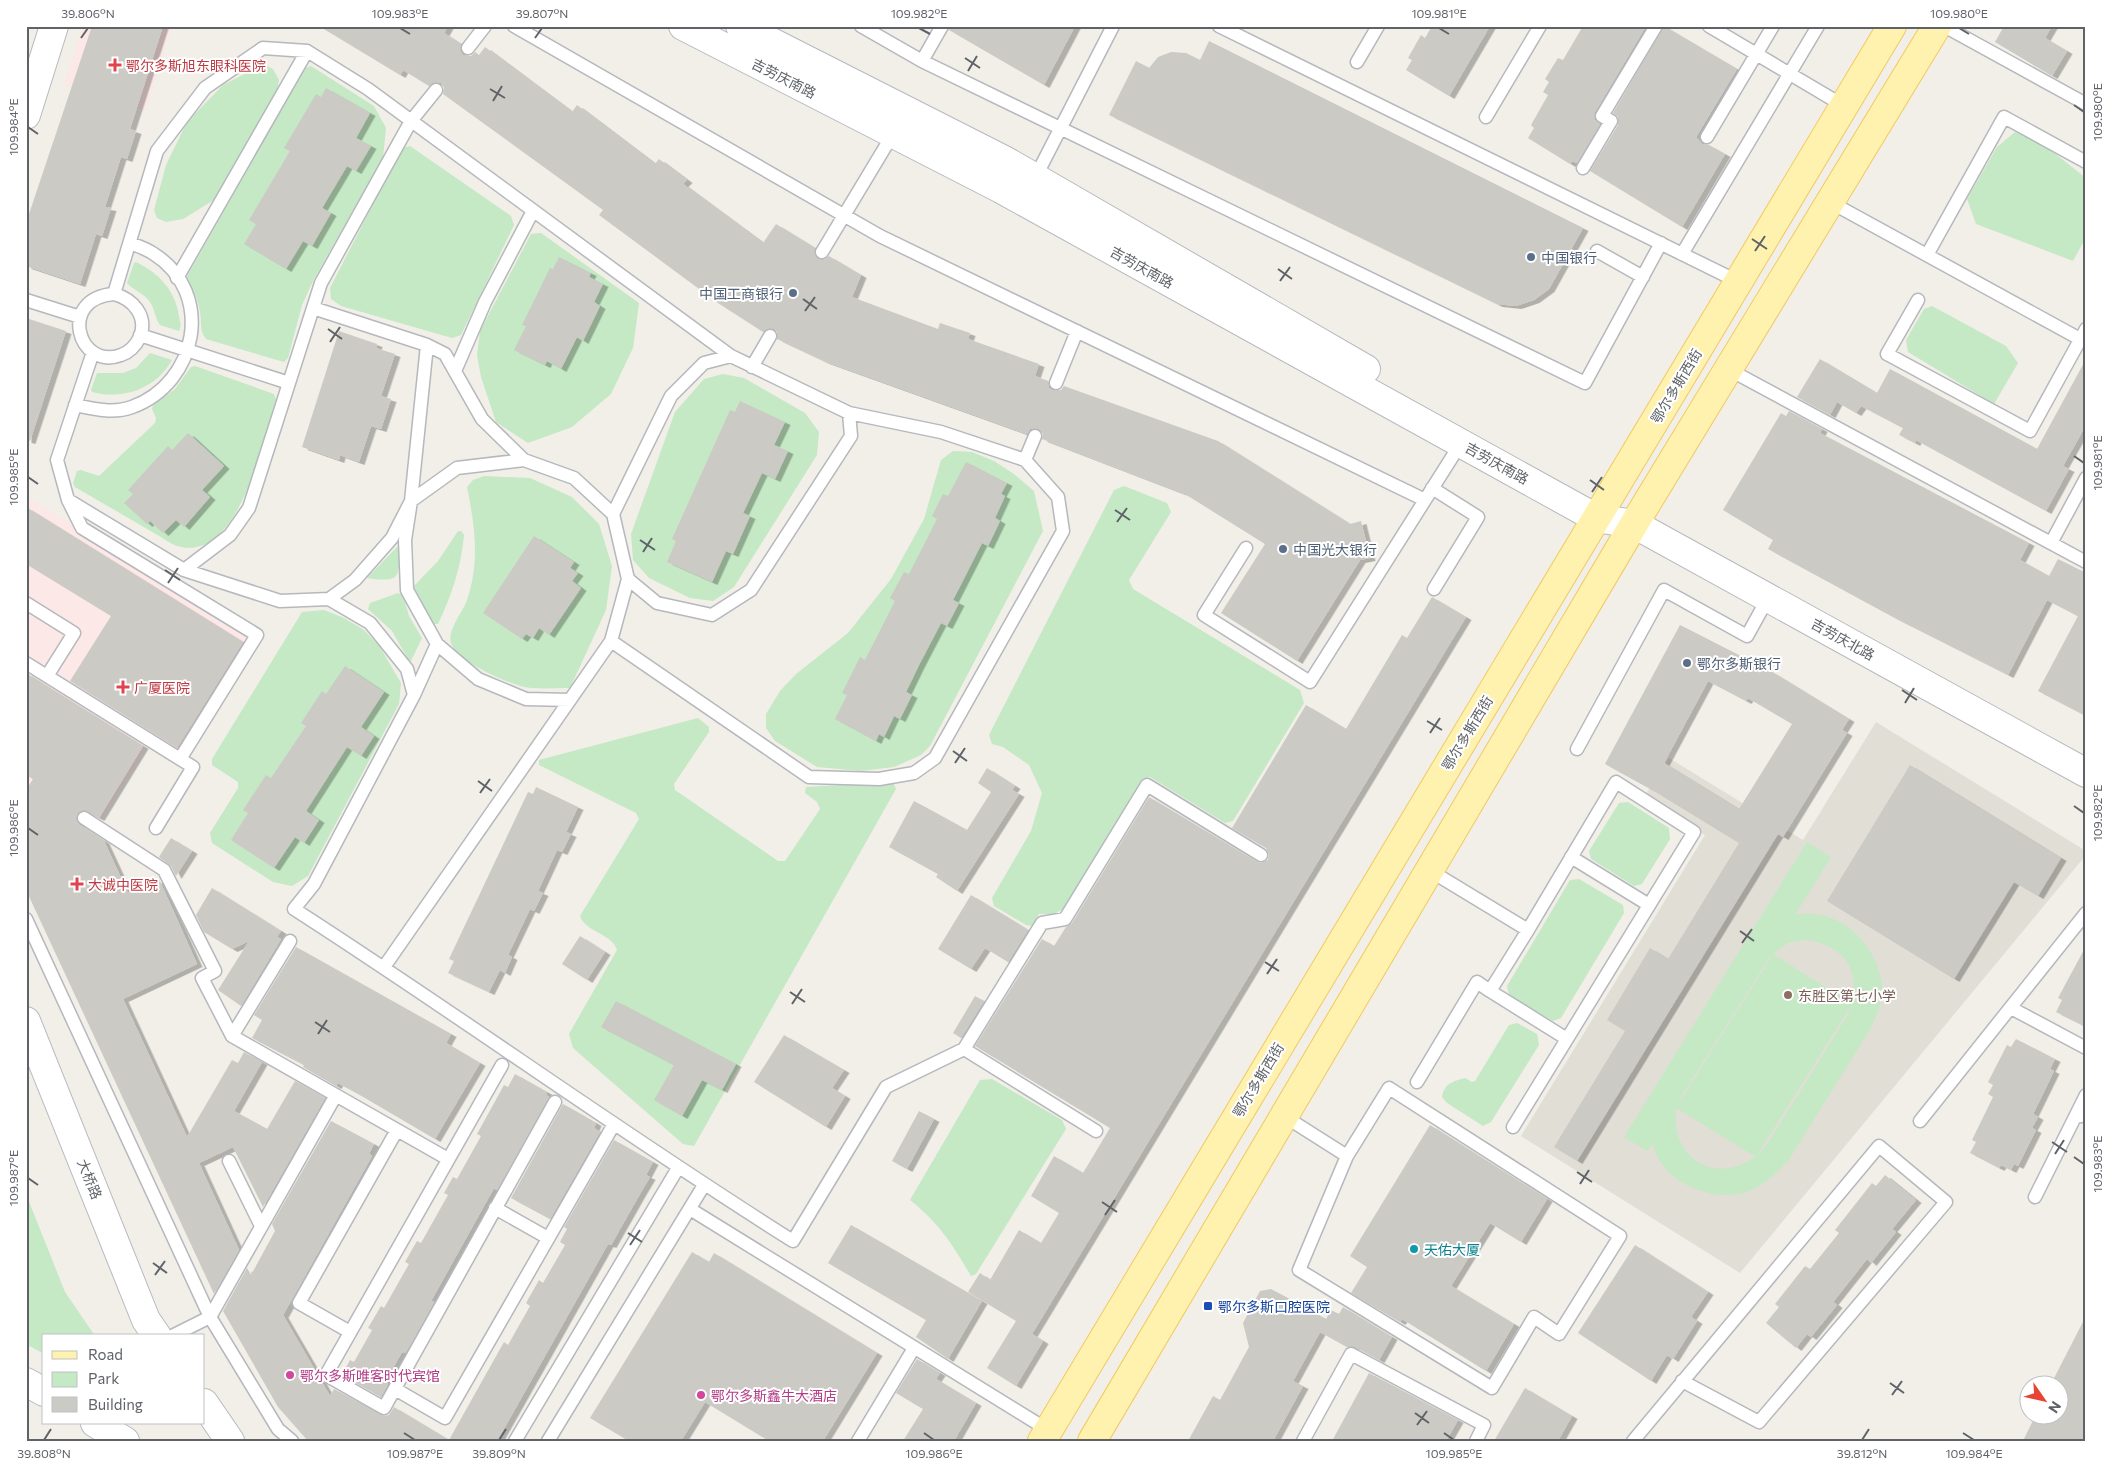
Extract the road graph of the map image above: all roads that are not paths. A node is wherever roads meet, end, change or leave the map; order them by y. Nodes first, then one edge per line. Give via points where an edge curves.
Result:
1 (54, 26) edge
2 (485, 26) edge
3 (514, 26) edge
4 (683, 26) edge
5 (740, 26) edge
6 (861, 26) edge
7 (942, 26) edge
8 (1113, 26) edge
9 (1219, 26) edge
10 (1378, 26) edge
11 (1540, 26) edge
12 (1656, 26) edge
13 (1709, 26) edge
14 (1773, 26) edge
15 (1818, 26) edge
16 (1892, 26) edge
17 (1937, 26) edge
18 (1944, 26) edge
19 (468, 48) dead end
20 (307, 51) junction
21 (1756, 54) junction
22 (922, 61) junction
23 (1357, 62) dead end
24 (1789, 74) junction
25 (436, 90) dead end
26 (2085, 102) edge
27 (1844, 106) junction
28 (26, 114) edge
29 (1486, 117) dead end
30 (411, 121) junction
31 (1062, 129) junction
32 (893, 134) junction
33 (1707, 137) dead end
34 (2086, 162) edge
35 (1583, 168) dead end
36 (1035, 178) junction
37 (1830, 202) junction
38 (533, 211) junction
39 (844, 215) junction
40 (130, 243) junction
41 (1661, 243) junction
42 (1596, 251) dead end
43 (822, 252) dead end
44 (1682, 254) junction
45 (1927, 255) junction
46 (1643, 276) junction
47 (177, 278) junction
48 (1739, 282) junction
49 (114, 294) junction
50 (26, 300) edge
51 (1918, 300) dead end
52 (313, 308) junction
53 (80, 317) junction
54 (1077, 331) junction
55 (2083, 334) edge
56 (140, 335) junction
57 (770, 336) dead end
58 (427, 345) junction
59 (188, 351) junction
60 (93, 352) junction
61 (731, 356) junction
62 (752, 367) junction
63 (1728, 369) junction
64 (455, 371) junction
65 (289, 383) junction
66 (1056, 384) dead end
67 (75, 405) junction
68 (849, 413) junction
69 (1035, 436) dead end
70 (1461, 443) junction
71 (524, 460) junction
72 (1025, 460) junction
73 (2086, 478) edge
74 (1432, 488) junction
75 (68, 500) junction
76 (1425, 500) junction
77 (411, 501) junction
78 (1600, 512) junction
79 (613, 514) junction
80 (1634, 524) junction
81 (2051, 543) junction
82 (1246, 548) dead end
83 (2086, 562) edge
84 (184, 570) junction
85 (628, 579) junction
86 (1434, 589) dead end
87 (1768, 598) junction
88 (329, 599) junction
89 (26, 603) edge
90 (611, 640) junction
91 (437, 644) junction
92 (26, 663) edge
93 (47, 676) junction
94 (414, 695) junction
95 (570, 700) junction
96 (1577, 749) dead end
97 (180, 759) junction
98 (2086, 773) edge
99 (84, 818) dead end
100 (156, 828) dead end
101 (1261, 855) dead end
102 (1571, 858) junction
103 (1429, 870) junction
104 (1649, 905) junction
105 (2086, 913) edge
106 (26, 920) edge
107 (1528, 930) junction
108 (290, 941) dead end
109 (384, 967) junction
110 (1490, 991) junction
111 (2011, 1008) junction
112 (26, 1021) edge
113 (232, 1036) junction
114 (1567, 1039) junction
115 (2086, 1048) edge
116 (964, 1049) junction
117 (502, 1066) dead end
118 (1417, 1082) dead end
119 (336, 1095) junction
120 (2086, 1095) edge
121 (555, 1102) dead end
122 (1284, 1116) junction
123 (2080, 1116) edge
124 (1920, 1121) dead end
125 (614, 1124) junction
126 (1513, 1127) dead end
127 (397, 1130) junction
128 (1096, 1131) dead end
129 (1347, 1156) junction
130 (229, 1160) dead end
131 (448, 1160) junction
132 (678, 1168) junction
133 (704, 1185) junction
134 (2035, 1197) dead end
135 (496, 1208) junction
136 (690, 1209) junction
137 (261, 1226) junction
138 (548, 1238) junction
139 (210, 1317) junction
140 (350, 1332) junction
141 (156, 1334) edge
142 (176, 1334) edge
143 (914, 1348) junction
144 (1682, 1381) junction
145 (26, 1382) edge
146 (395, 1389) junction
147 (42, 1391) edge
148 (205, 1404) edge
149 (98, 1424) edge
150 (1045, 1436) edge
151 (125, 1441) edge
152 (230, 1441) edge
153 (292, 1441) edge
154 (515, 1441) edge
155 (548, 1441) edge
156 (858, 1441) edge
157 (1092, 1441) edge
158 (1304, 1441) edge
159 (1476, 1441) edge
160 (1632, 1441) edge

1 - 28 main road
2 - 19 lane
3 - 39 lane
4 - 32 main road, 吉劳庆南路
5 - 36 main road, 吉劳庆南路
6 - 22 lane
7 - 22 lane
8 - 31 lane
9 - 41 lane
10 - 23 lane
11 - 29 lane
12 - 35 lane via 1602,116 1611,121
13 - 21 lane
14 - 21 lane
15 - 24 lane
16 - 27 main road, 鄂尔多斯西街
17 - 37 main road
18 - 26 lane
20 - 30 lane via 368,89
20 - 40 lane via 263,48 205,88 157,151
20 - 47 lane
21 - 24 lane
21 - 33 lane
22 - 31 lane
24 - 27 lane
24 - 44 lane
25 - 30 lane
27 - 48 main road, 鄂尔多斯西街
30 - 38 lane
30 - 52 lane via 322,283
31 - 36 lane
31 - 46 lane via 1585,383
32 - 39 lane
32 - 70 main road, 吉劳庆南路 via 1001,189
34 - 45 lane via 2004,117
36 - 78 main road, 吉劳庆南路
37 - 45 lane
37 - 63 main road
38 - 61 lane
38 - 64 lane via 485,302
39 - 43 lane
39 - 54 lane via 880,236
40 - 47 lane via 154,254
40 - 49 lane
41 - 44 lane
41 - 46 lane
42 - 46 lane
44 - 48 lane
45 - 55 lane
47 - 59 lane via 187,297 192,323
48 - 78 main road, 鄂尔多斯西街
49 - 53 lane via 93,299 84,307
49 - 56 lane via 123,296 137,308 142,321
50 - 53 lane
51 - 55 lane via 1887,354 2030,431
52 - 58 lane
52 - 65 lane
53 - 60 lane via 81,339
54 - 66 lane
54 - 76 lane
56 - 59 lane
56 - 60 lane via 132,349 124,354 107,357
57 - 62 lane
58 - 64 lane via 445,354
58 - 77 lane
59 - 65 lane
59 - 67 lane via 176,376 156,396 130,408 103,411
60 - 67 lane
61 - 62 lane
61 - 79 lane via 704,364 671,396
62 - 68 lane
63 - 80 main road
63 - 81 lane
64 - 71 lane via 482,419
65 - 84 lane via 249,508 230,535
67 - 75 lane via 57,460
68 - 72 lane via 941,432
68 - 85 lane via 851,436 752,590 712,615 658,603
69 - 72 lane
70 - 74 lane
70 - 78 main road, 吉劳庆南路
71 - 77 lane via 457,468
71 - 79 lane via 574,478
72 - 90 lane via 1058,496 1063,531 935,758 914,773 879,779 809,777
73 - 81 lane
74 - 76 lane
74 - 86 lane via 1478,517
75 - 84 lane
75 - 97 lane via 82,528 257,635
76 - 82 lane via 1310,682 1204,616
77 - 88 lane via 392,538 355,580
77 - 91 lane via 405,540 408,590
78 - 80 main road, 吉劳庆北路
78 - 150 main road, 鄂尔多斯西街
79 - 85 lane
80 - 87 main road, 吉劳庆北路
80 - 103 main road
81 - 83 lane
84 - 88 lane via 280,600
85 - 90 lane
87 - 96 lane via 1747,636 1664,590
87 - 98 main road, 吉劳庆北路
88 - 94 lane via 370,623 407,669
89 - 93 lane via 74,633
90 - 95 lane
91 - 94 lane
91 - 95 lane via 478,679 526,699
92 - 93 lane
93 - 97 lane
94 - 109 lane via 314,884 294,908
95 - 109 lane
97 - 100 lane via 193,767
99 - 113 lane via 164,870 215,971 202,978
101 - 116 lane via 1147,785 1065,918 1042,923
102 - 104 lane
102 - 104 lane via 1616,782 1694,832
102 - 107 lane
103 - 107 lane
103 - 122 main road
104 - 114 lane
105 - 111 lane
106 - 139 lane
107 - 110 lane
108 - 113 lane
109 - 125 lane
110 - 114 lane
110 - 118 lane via 1477,982
111 - 115 lane
111 - 124 lane
112 - 141 main road, 大桥路 via 146,1320
113 - 119 lane
114 - 126 lane
116 - 128 lane
116 - 133 lane via 886,1087 793,1241
117 - 131 lane
119 - 127 lane
119 - 137 lane
120 - 123 lane
121 - 135 lane
122 - 129 lane
122 - 157 main road
123 - 134 lane
125 - 132 lane
125 - 138 lane
127 - 131 lane
127 - 140 lane via 299,1303
129 - 129 lane via 1388,1088 1620,1236 1559,1334 1534,1317 1492,1388 1299,1270
130 - 137 lane
131 - 140 lane
132 - 133 lane
132 - 154 lane
133 - 136 lane
135 - 138 lane
135 - 146 lane
136 - 143 lane
136 - 155 lane
137 - 139 lane
138 - 146 lane via 445,1418
139 - 142 lane
139 - 153 lane via 278,1430
140 - 146 lane via 326,1375 384,1408
143 - 150 lane
143 - 156 lane
144 - 144 lane via 1879,1146 1946,1202 1759,1422
144 - 160 lane
145 - 147 main road
148 - 152 main road
149 - 151 main road
158 - 159 lane via 1350,1354 1484,1425

